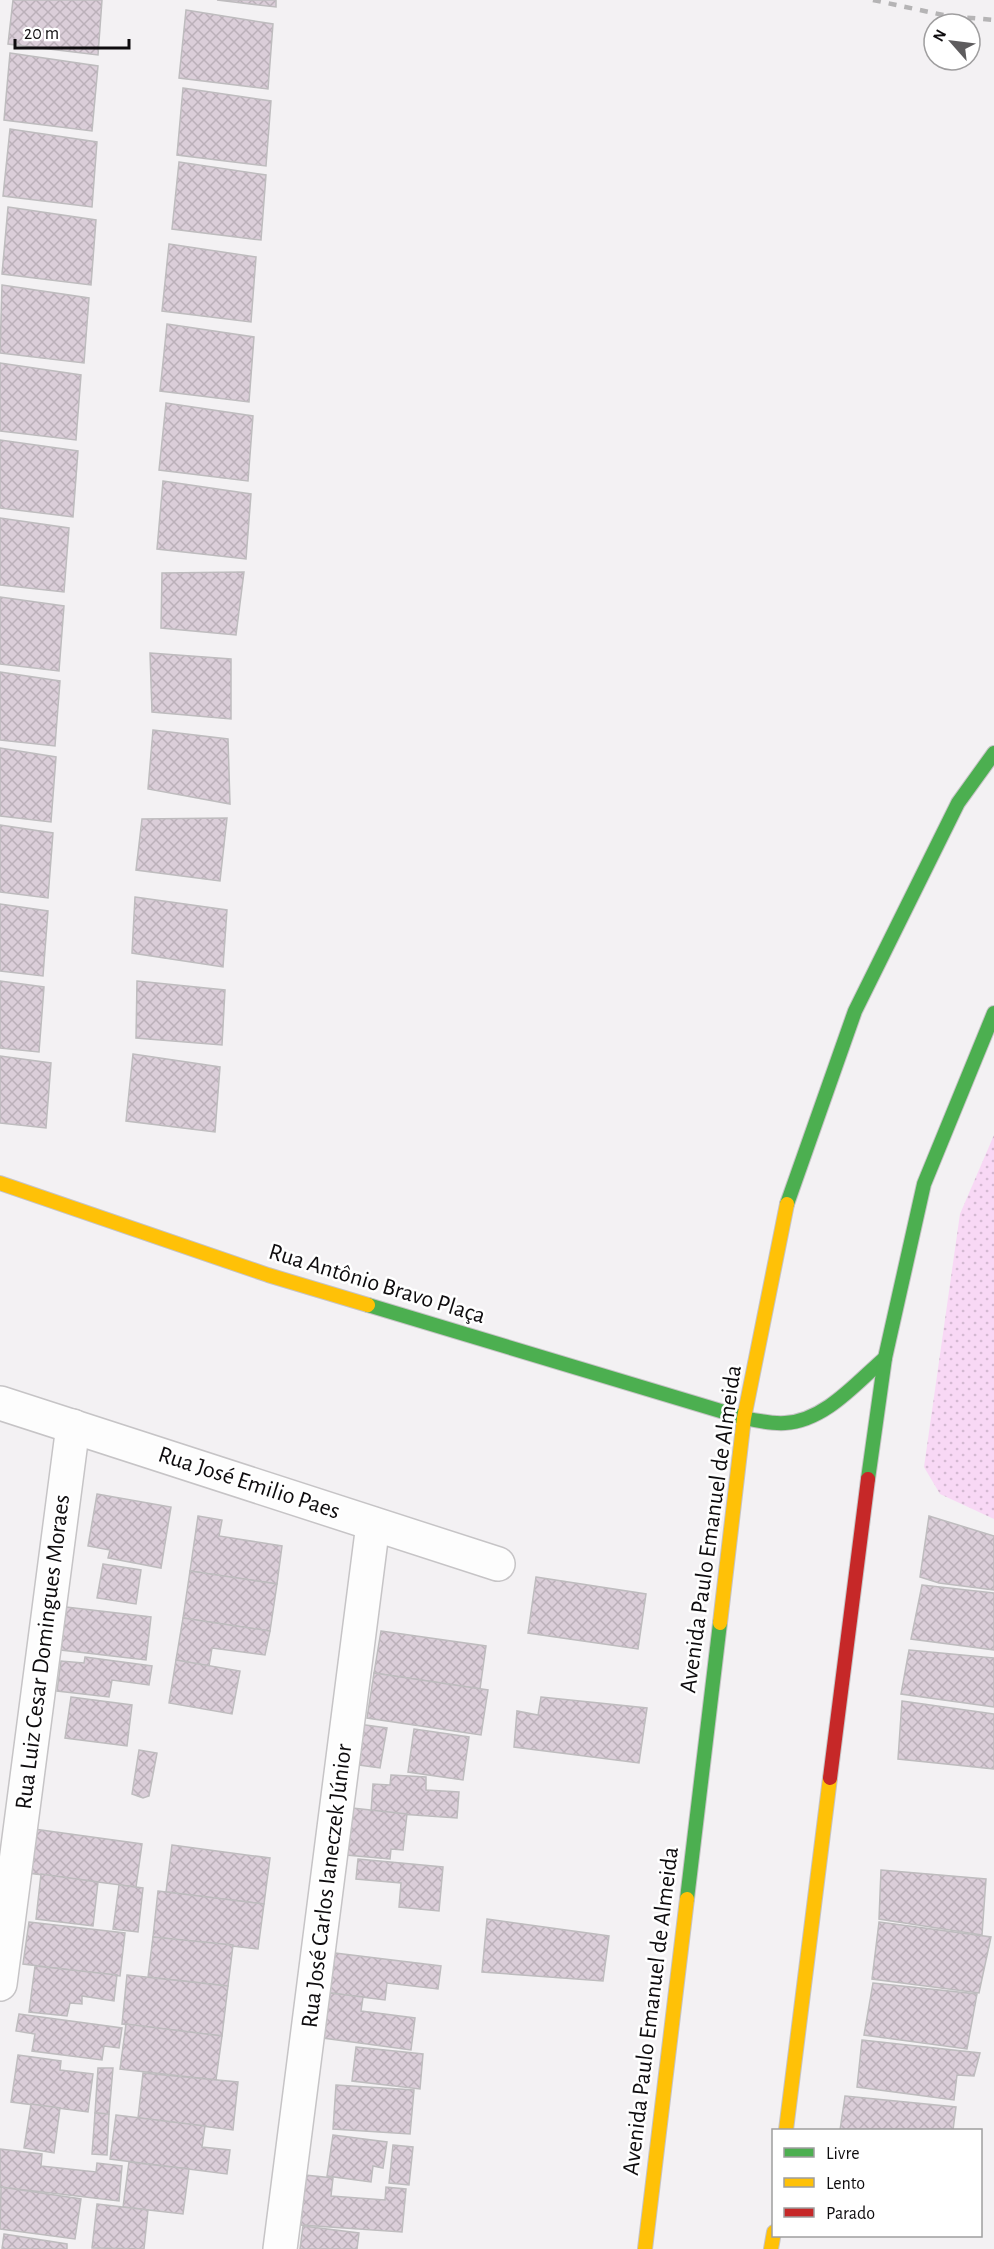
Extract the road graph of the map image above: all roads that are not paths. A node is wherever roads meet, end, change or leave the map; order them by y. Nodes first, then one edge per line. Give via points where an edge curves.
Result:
1 (994, 753) edge
2 (994, 1013) edge
3 (0, 1183) edge
4 (885, 1358) junction
5 (0, 1403) edge
6 (744, 1418) junction
7 (73, 1426) junction
8 (373, 1524) junction
9 (498, 1564) dead end
10 (0, 1984) edge
11 (786, 2129) edge
12 (280, 2249) edge
13 (645, 2249) edge

1 - 6 main road, Avenida Paulo Emanuel de Almeida via 958,803 855,1011 788,1197
2 - 4 main road via 924,1184
3 - 6 main road, Rua Antônio Bravo Plaça via 268,1275
4 - 6 main road, Rua Antônio Bravo Plaça via 840,1398 799,1421 772,1424
4 - 11 main road
5 - 7 street, Rua José Emilio Paes
6 - 13 main road, Avenida Paulo Emanuel de Almeida
7 - 8 street, Rua José Emilio Paes
7 - 10 street, Rua Luiz Cesar Domingues Moraes
8 - 9 street, Rua José Emilio Paes
8 - 12 street, Rua José Carlos Ianeczek Júnior

